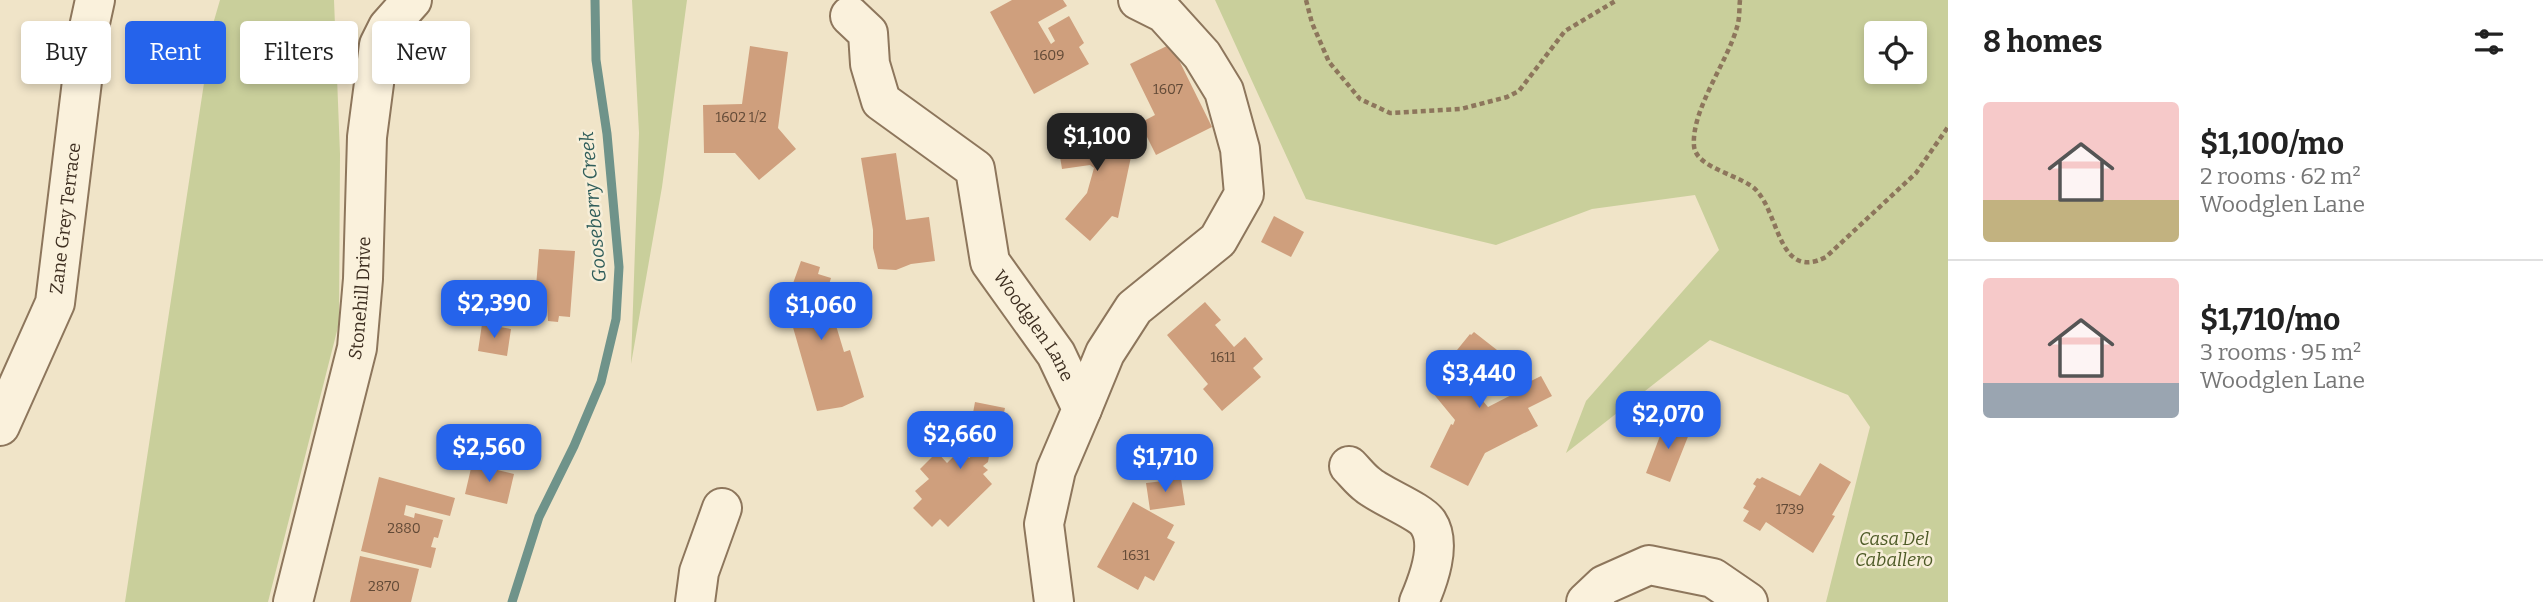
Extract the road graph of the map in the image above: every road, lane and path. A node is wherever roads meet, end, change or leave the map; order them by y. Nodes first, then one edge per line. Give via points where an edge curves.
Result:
1 (95, 0) edge
2 (412, 0) edge
3 (1138, 0) edge
4 (1306, 0) edge
5 (1617, 0) edge
6 (1740, 0) edge
7 (850, 16) dead end
8 (1948, 127) edge
9 (1082, 409) junction
10 (0, 426) edge
11 (1349, 466) dead end
12 (722, 508) dead end
13 (293, 602) edge
14 (695, 602) edge
15 (1054, 602) edge
16 (1419, 602) edge
17 (1586, 602) edge
18 (1748, 602) edge

1 - 10 street, Zane Grey Terrace via 55,303
2 - 13 street, Stonehill Drive via 379,45 367,137 357,348
3 - 9 street via 1164,13 1202,55 1224,91 1240,149 1244,194 1218,240 1134,308 1105,352
4 - 5 path via 1329,62 1360,99 1390,113 1461,109 1519,91 1565,31
6 - 8 path via 1737,26 1695,128 1694,149 1701,160 1755,188 1772,215 1785,250 1795,259 1805,263 1826,257 1916,173
7 - 9 street, Woodglen Lane via 868,33 870,64 881,101 975,169 990,262 1056,354
9 - 15 street via 1056,470 1044,524
11 - 16 street via 1368,485 1428,522 1434,538 1433,556
12 - 14 street via 699,572
17 - 18 street via 1604,585 1649,565 1713,578

